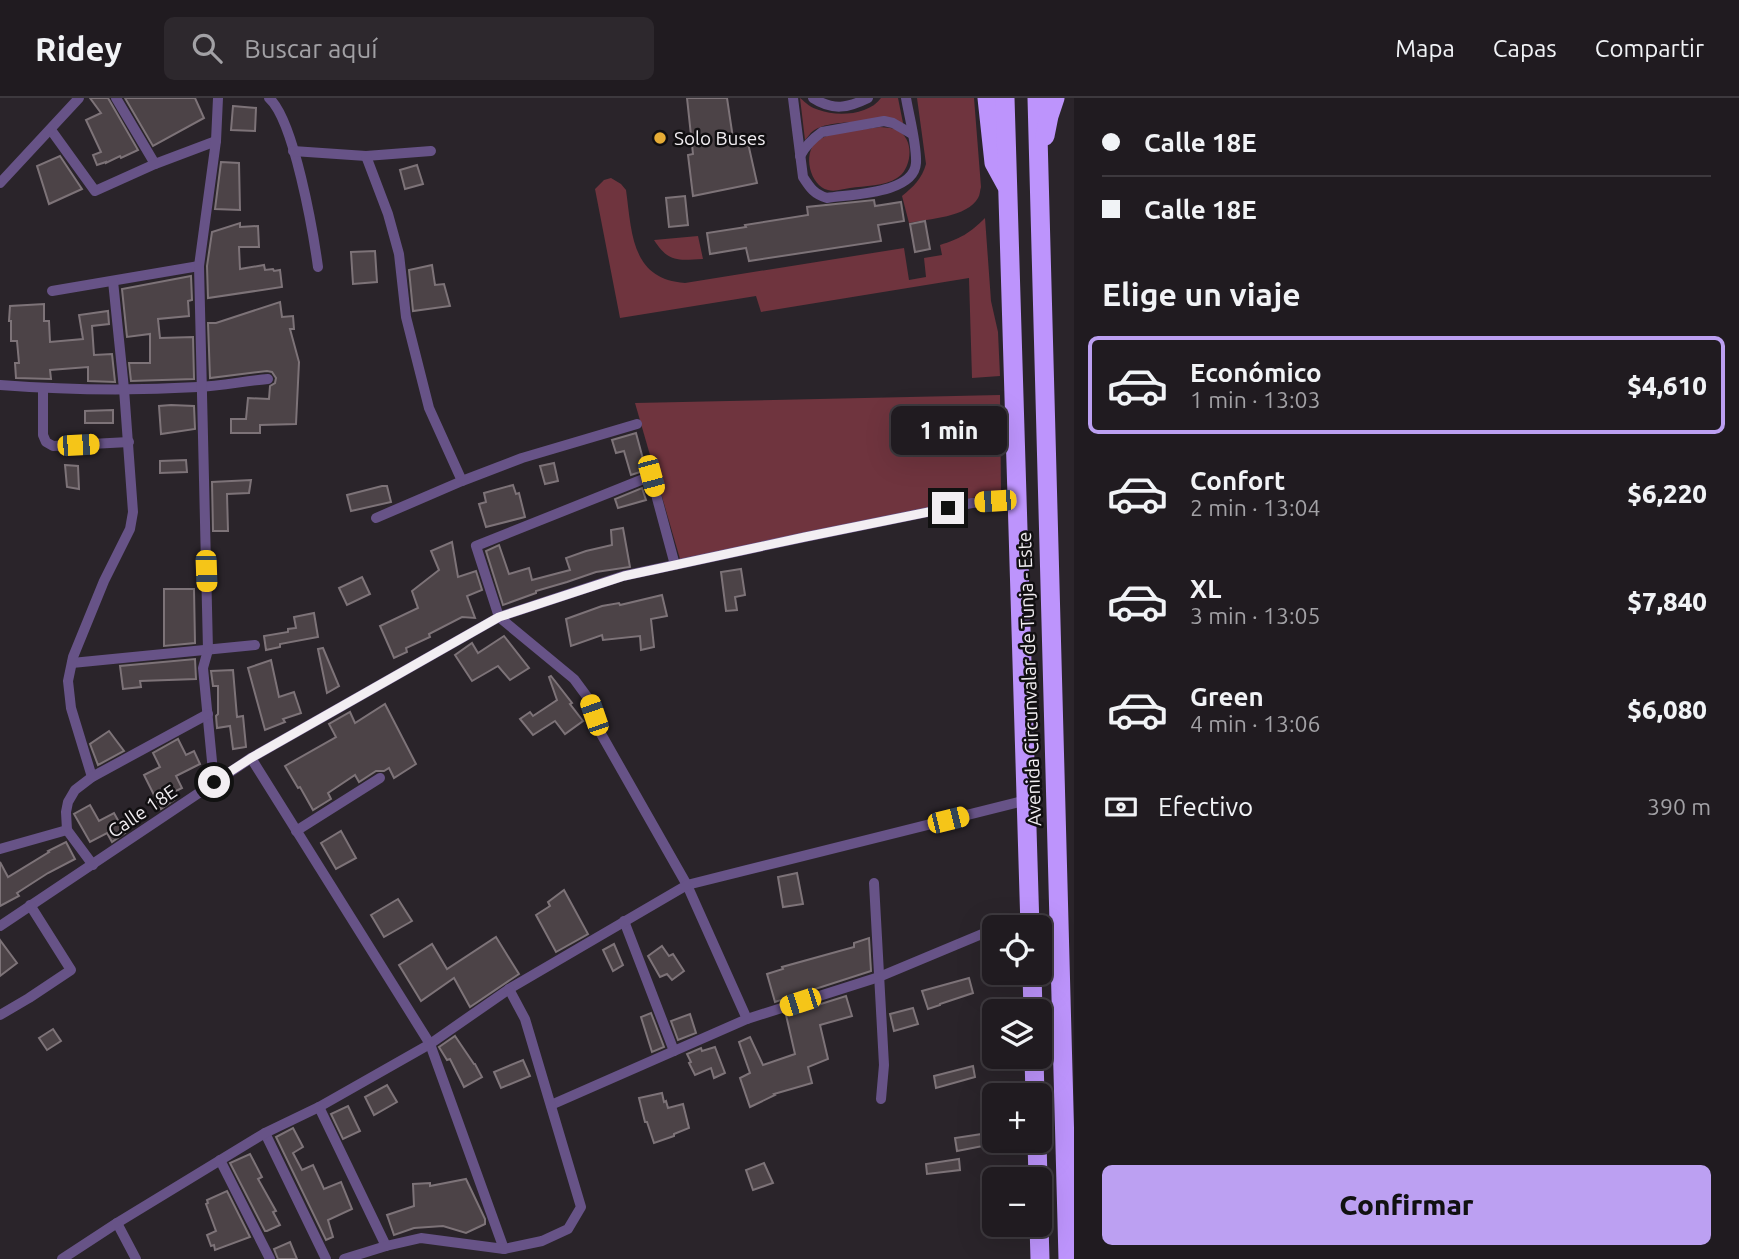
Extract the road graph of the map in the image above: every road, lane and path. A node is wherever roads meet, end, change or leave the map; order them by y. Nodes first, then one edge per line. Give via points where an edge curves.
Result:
1 (79, 98) edge
2 (116, 98) edge
3 (218, 98) edge
4 (269, 98) edge
5 (793, 98) edge
6 (813, 98) edge
7 (868, 98) edge
8 (906, 98) edge
9 (987, 98) edge
10 (1005, 98) edge
11 (1037, 98) edge
12 (1055, 98) edge
13 (51, 130) junction
14 (912, 134) junction
15 (216, 141) junction
16 (293, 151) junction
17 (431, 151) dead end
18 (366, 156) junction
19 (800, 156) junction
20 (1039, 160) junction
21 (155, 164) junction
22 (0, 183) edge
23 (1009, 191) junction
24 (199, 266) junction
25 (318, 267) dead end
26 (113, 281) junction
27 (52, 290) dead end
28 (268, 379) dead end
29 (0, 386) edge
30 (201, 387) junction
31 (43, 388) junction
32 (124, 389) junction
33 (637, 424) dead end
34 (129, 442) junction
35 (462, 481) junction
36 (1018, 500) junction
37 (376, 518) dead end
38 (676, 565) junction
39 (499, 617) junction
40 (255, 645) dead end
41 (208, 650) junction
42 (72, 663) junction
43 (208, 714) junction
44 (251, 758) junction
45 (92, 777) junction
46 (380, 778) dead end
47 (214, 782) junction
48 (1027, 800) junction
49 (67, 830) junction
50 (296, 831) junction
51 (0, 849) edge
52 (93, 865) junction
53 (873, 883) dead end
54 (687, 885) junction
55 (30, 905) junction
56 (1030, 915) edge
57 (624, 920) junction
58 (0, 926) edge
59 (982, 933) edge
60 (879, 977) junction
61 (509, 989) junction
62 (0, 1015) edge
63 (747, 1019) junction
64 (430, 1044) junction
65 (674, 1051) junction
66 (881, 1099) dead end
67 (551, 1105) junction
68 (319, 1107) junction
69 (265, 1133) junction
70 (220, 1160) junction
71 (117, 1223) junction
72 (1039, 1237) edge
73 (386, 1246) junction
74 (504, 1248) junction
75 (62, 1259) edge
76 (136, 1259) edge
77 (270, 1259) edge
78 (326, 1259) edge
79 (344, 1259) edge
80 (1040, 1259) edge
81 (1068, 1259) edge

1 - 13 street
2 - 21 street
3 - 15 street
4 - 16 street via 279,111
5 - 19 street
6 - 7 street via 837,107
8 - 14 street
9 - 23 highway via 994,163
10 - 23 highway, Avenida Circunvalar de Tunja - Este
11 - 20 highway, Avenida Circunvalar de Tunja - Este
12 - 20 highway
13 - 21 street via 95,191
13 - 22 street
14 - 19 street via 884,121 822,132
14 - 19 street via 914,173 893,188 827,198 817,195 803,177
15 - 21 street
15 - 24 street
16 - 18 street
16 - 25 street via 310,212
17 - 18 street
18 - 35 street via 399,254 406,317 429,408
20 - 81 highway, Avenida Circunvalar de Tunja - Este
23 - 36 highway, Avenida Circunvalar de Tunja - Este
24 - 26 street
24 - 30 street
26 - 27 street
26 - 32 street
28 - 30 street
29 - 31 street
30 - 32 street
30 - 41 street
31 - 32 street
31 - 34 street via 46,442 53,446
32 - 34 street
33 - 35 street
34 - 42 street via 130,529
35 - 37 street
36 - 38 street, Calle 18E via 972,503
36 - 48 highway, Avenida Circunvalar de Tunja - Este
38 - 39 street, Calle 18E via 624,576
38 - 39 street via 651,476 476,546
39 - 44 street, Calle 18E
39 - 54 street via 574,679 588,698 600,732
40 - 41 street
41 - 42 street
41 - 43 street via 203,668
42 - 45 street via 68,681 71,708
43 - 45 street
43 - 47 street
44 - 47 street, Calle 18E
44 - 50 street
45 - 49 street via 68,802
46 - 50 street
47 - 52 street, Calle 18E
48 - 54 street
48 - 56 highway, Avenida Circunvalar de Tunja - Este
49 - 51 street
49 - 52 street
50 - 64 street
52 - 55 street, Calle 18E
53 - 60 street
54 - 57 street
54 - 63 street
55 - 58 street, Calle 18E
55 - 62 street via 71,970
57 - 61 street
57 - 65 street
59 - 60 street
60 - 63 street
60 - 66 street via 884,1065
61 - 64 street
61 - 67 street via 525,1019
63 - 65 street
64 - 68 street
64 - 74 street
65 - 67 street
67 - 74 street via 581,1208 568,1229 542,1241
68 - 69 street
68 - 73 street
69 - 70 street
69 - 78 street
70 - 71 street
70 - 77 street
71 - 75 street
71 - 76 street
72 - 80 highway
73 - 74 street via 421,1238
73 - 79 street

